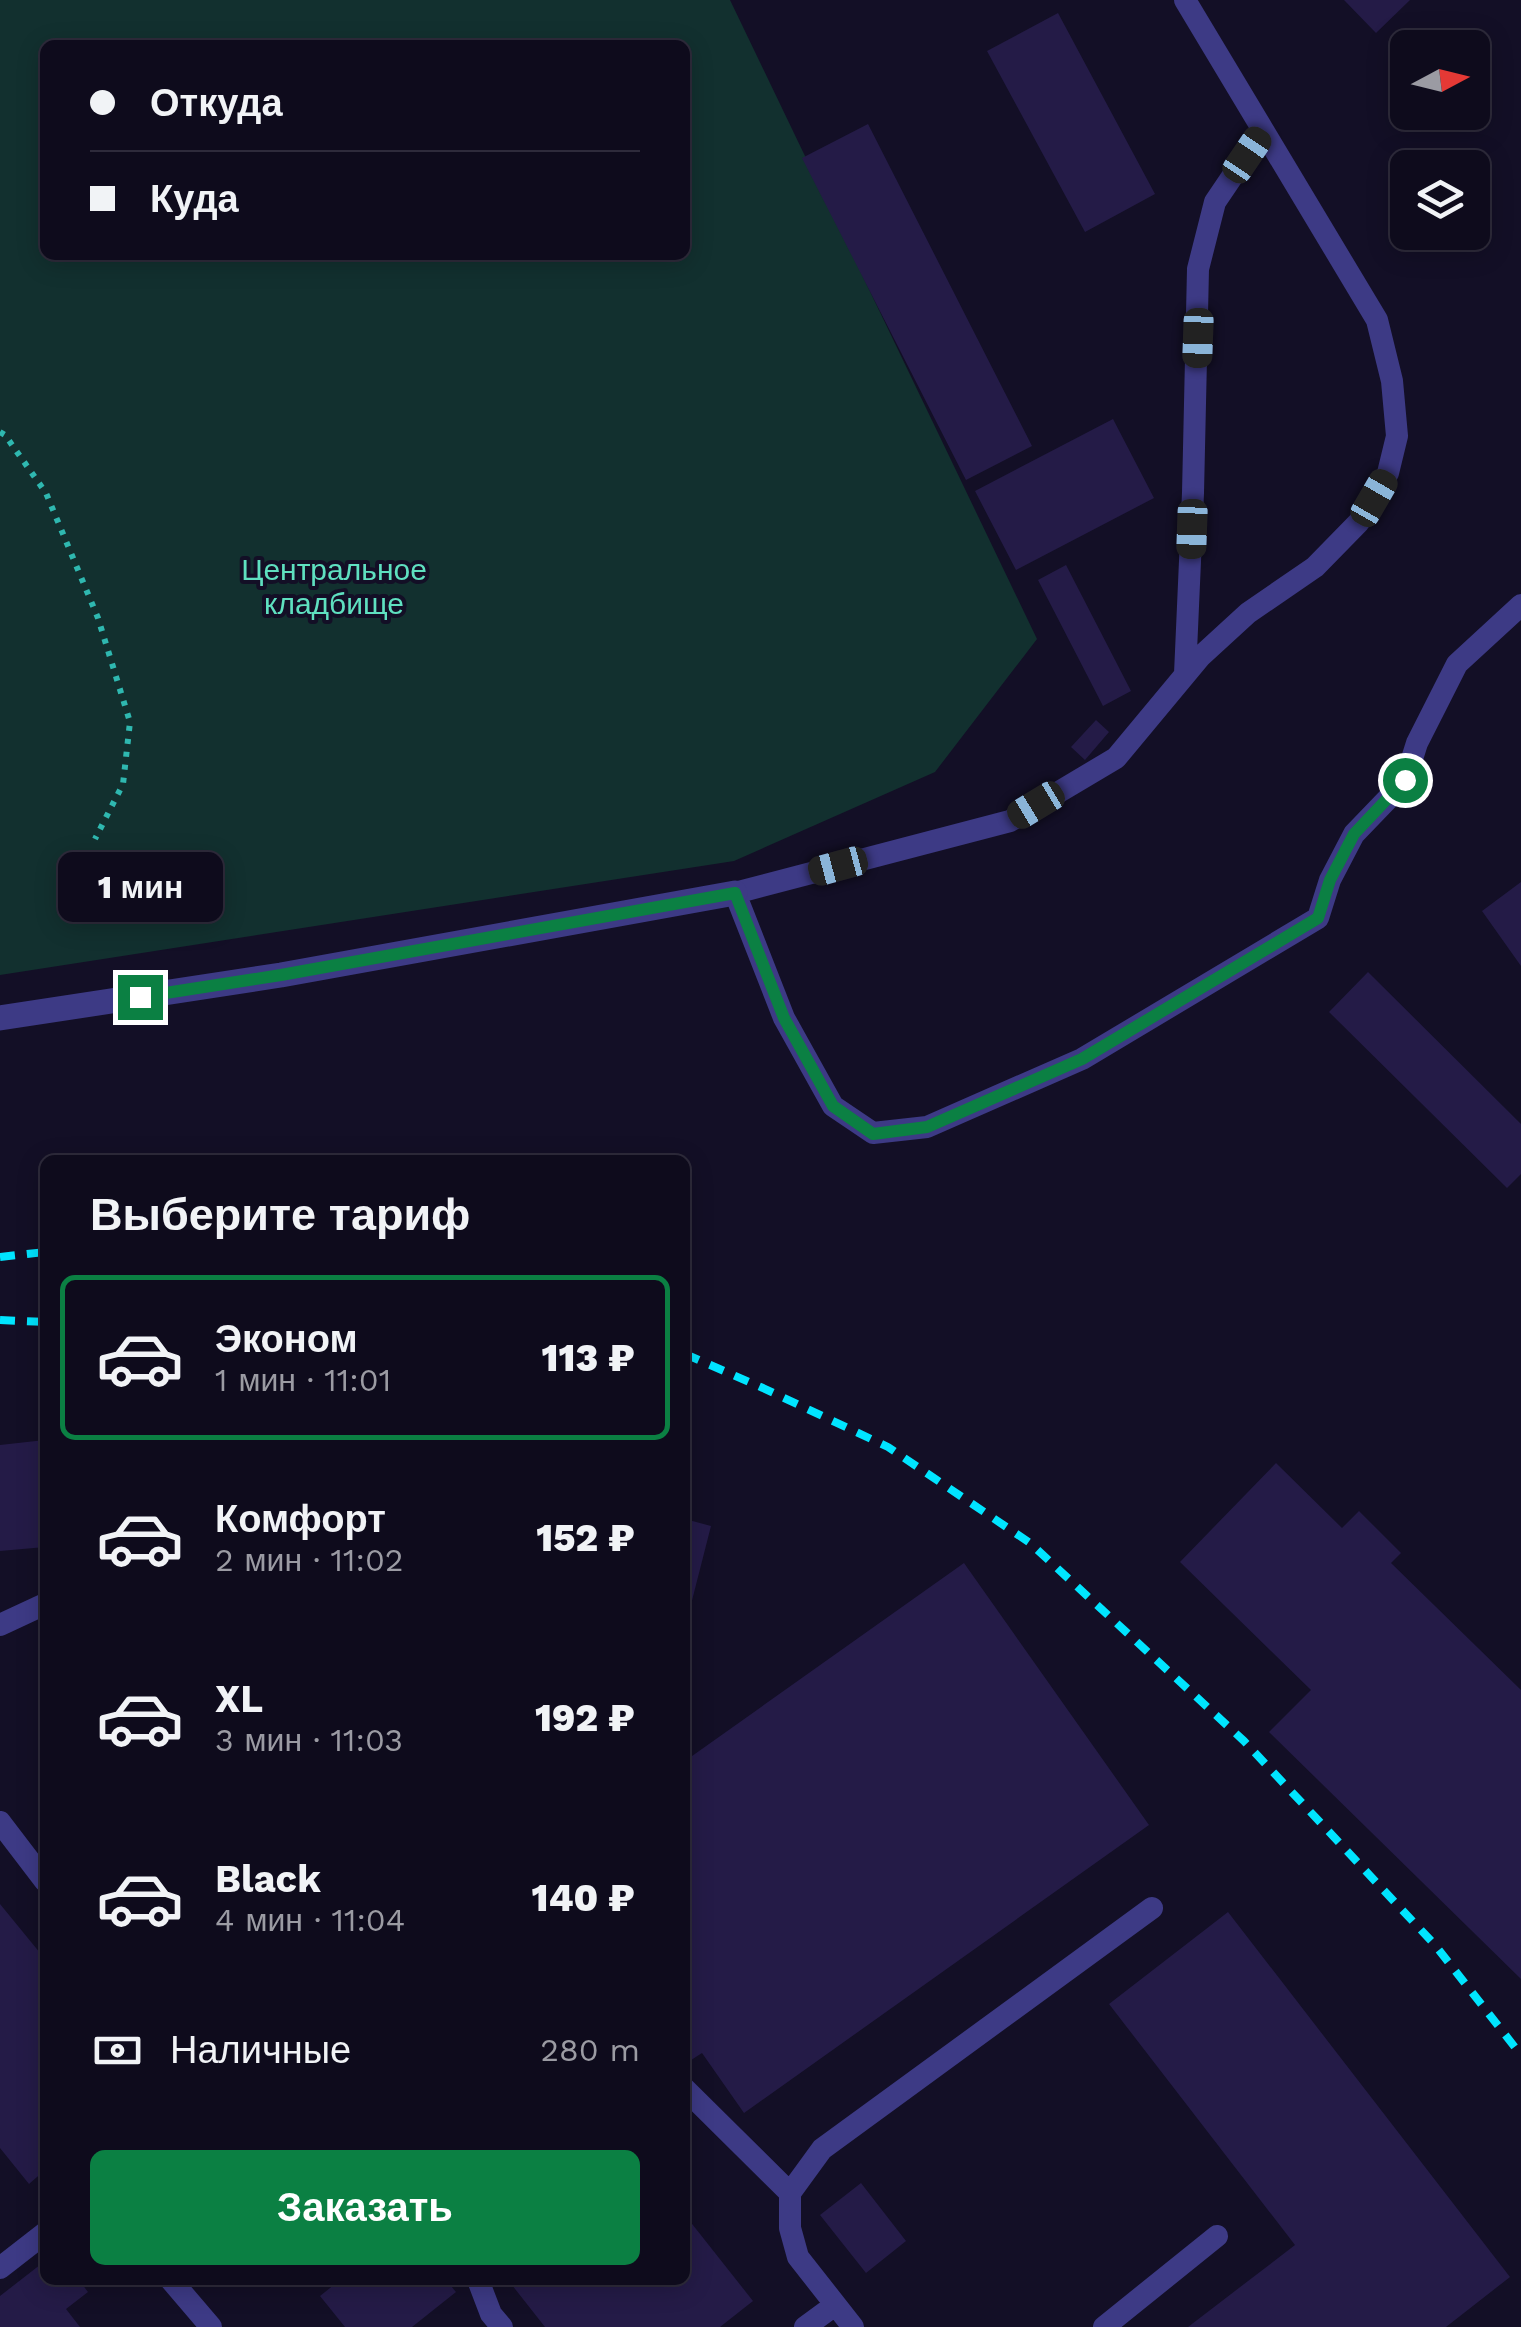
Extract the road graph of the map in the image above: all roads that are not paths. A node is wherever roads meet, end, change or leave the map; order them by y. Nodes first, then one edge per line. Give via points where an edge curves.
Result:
1 (1184, 0) edge
2 (1263, 131) junction
3 (1521, 605) edge
4 (1186, 674) junction
5 (735, 893) junction
6 (0, 1018) edge
7 (40, 1606) edge
8 (0, 1625) edge
9 (0, 1822) edge
10 (40, 1874) edge
11 (1152, 1908) dead end
12 (690, 2094) edge
13 (790, 2194) junction
14 (40, 2236) edge
15 (1217, 2236) dead end
16 (0, 2268) edge
17 (175, 2285) edge
18 (480, 2285) edge
19 (835, 2304) junction
20 (211, 2327) edge
21 (502, 2327) edge
22 (805, 2327) edge
23 (853, 2327) edge
24 (1104, 2327) edge

1 - 2 lane
2 - 4 lane via 1215,202 1198,269
2 - 4 lane via 1377,320 1396,436 1388,474 1360,522 1315,566 1248,613
3 - 5 lane via 1457,664 1405,780 1354,834 1318,918 1082,1059 927,1127 873,1134 833,1106 784,1018
4 - 5 lane via 1116,758 1010,821
5 - 6 street
7 - 8 lane
9 - 10 lane
11 - 13 lane via 822,2149
12 - 13 lane
13 - 19 lane via 798,2257
14 - 16 lane
15 - 24 lane
17 - 20 lane
18 - 21 lane
19 - 22 lane
19 - 23 lane

